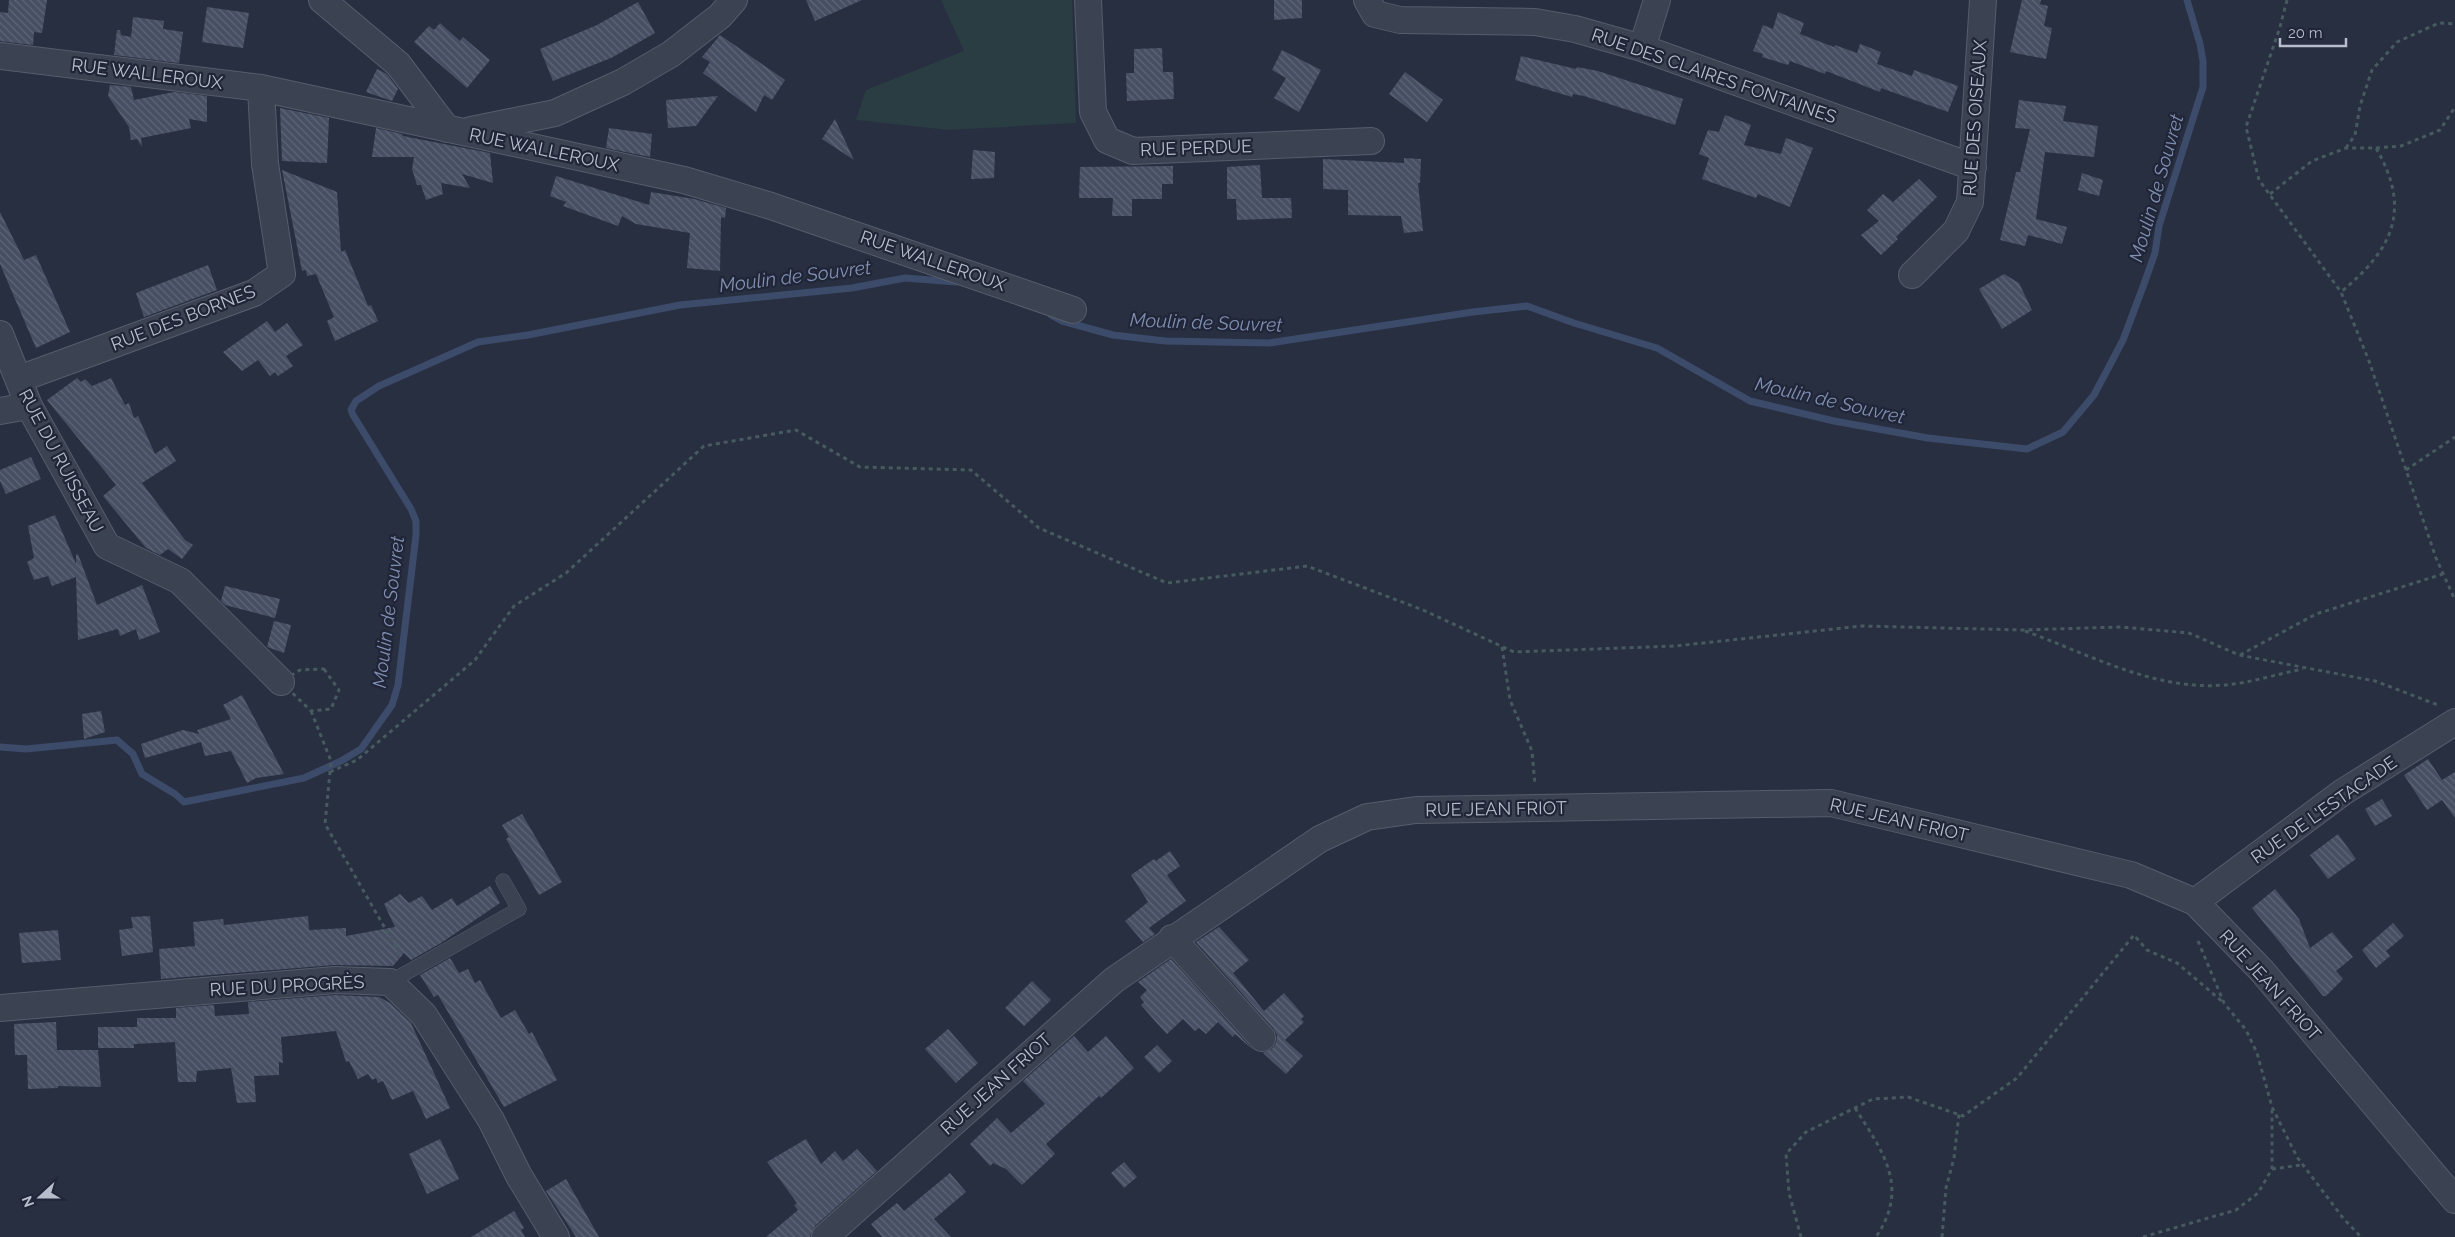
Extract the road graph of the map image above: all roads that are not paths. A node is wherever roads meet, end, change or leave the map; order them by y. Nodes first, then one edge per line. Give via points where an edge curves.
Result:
1 (322, 0) edge
2 (734, 0) edge
3 (1088, 0) edge
4 (1367, 0) edge
5 (1657, 0) edge
6 (1983, 0) edge
7 (1642, 48) junction
8 (0, 56) edge
9 (261, 88) junction
10 (454, 131) junction
11 (1371, 141) dead end
12 (1973, 167) junction
13 (1912, 276) dead end
14 (1073, 310) dead end
15 (0, 334) edge
16 (19, 380) junction
17 (29, 406) junction
18 (0, 411) edge
19 (281, 682) road end
20 (2450, 714) edge
21 (504, 882) dead end
22 (2195, 902) junction
23 (1172, 938) junction
24 (390, 982) junction
25 (0, 1008) edge
26 (1262, 1038) dead end
27 (2455, 1200) edge
28 (556, 1237) edge
29 (825, 1237) edge

1 - 10 street via 398,64
2 - 10 street via 720,16 671,54 623,82 555,113
3 - 11 street, RUE PERDUE via 1093,112 1107,140 1133,151
4 - 7 street, RUE DES CLAIRES FONTAINES via 1375,14 1400,20 1535,22 1575,29
5 - 7 street
6 - 12 street, RUE DES OISEAUX
7 - 12 street, RUE DES CLAIRES FONTAINES
8 - 9 street, RUE WALLEROUX
9 - 10 street, RUE WALLEROUX
9 - 16 street, RUE DES BORNES via 265,164 282,274 254,293
10 - 14 street, RUE WALLEROUX via 684,180 780,209
12 - 13 street, RUE DES OISEAUX via 1970,202 1956,231
15 - 16 street, RUE DU RUISSEAU
16 - 17 street, RUE DU RUISSEAU
17 - 18 street
17 - 19 street, RUE DU RUISSEAU via 107,546 180,581
20 - 22 street, RUE DE L'ESTACADE
21 - 24 lane via 519,909
22 - 23 street, RUE JEAN FRIOT via 2131,875 1831,803 1416,810 1367,817 1320,839
22 - 27 street, RUE JEAN FRIOT via 2262,971
23 - 26 street
23 - 29 street, RUE JEAN FRIOT via 1114,980
24 - 25 street, RUE DU PROGRÈS via 335,980
24 - 28 street, RUE DU PROGRÈS via 424,1015 491,1120 519,1176

